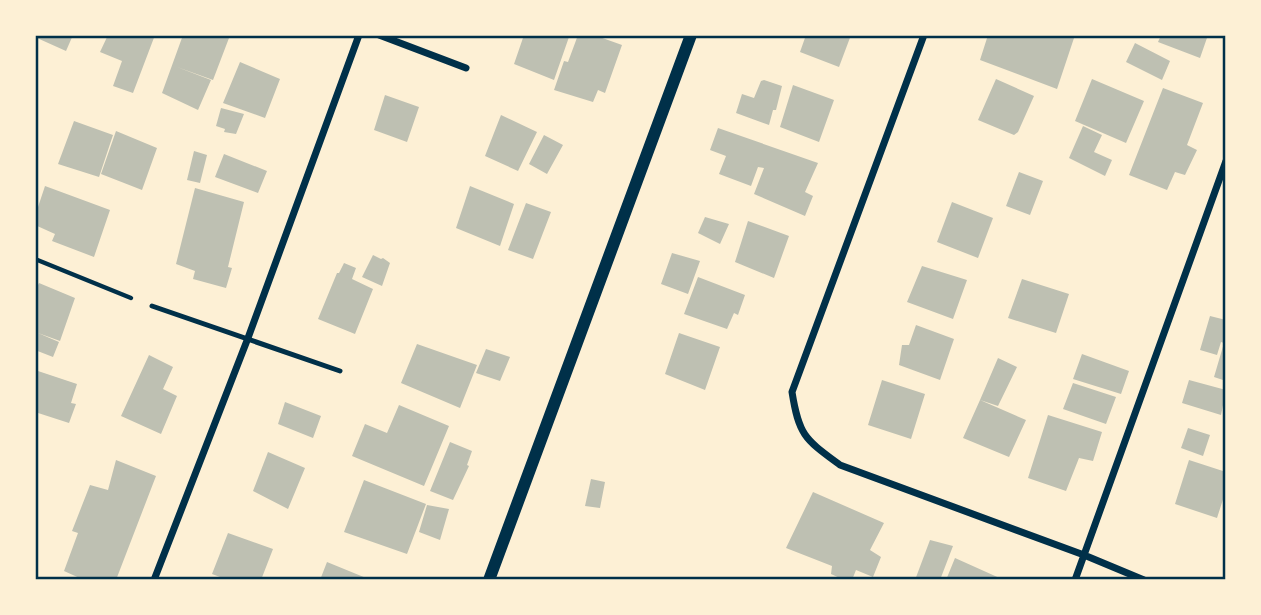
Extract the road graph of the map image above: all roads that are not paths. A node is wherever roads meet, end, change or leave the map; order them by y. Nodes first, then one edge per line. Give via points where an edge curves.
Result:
1 (359, 35) edge
2 (379, 35) edge
3 (691, 35) edge
4 (924, 35) edge
5 (466, 68) dead end
6 (1226, 161) edge
7 (152, 306) road end
8 (248, 338) junction
9 (340, 371) dead end
10 (1084, 555) junction
11 (154, 580) edge
12 (489, 580) edge
13 (1075, 580) edge
14 (1144, 580) edge

1 - 8 street
2 - 5 street
3 - 12 street
4 - 10 street via 792,392 796,421 810,443 841,465
6 - 10 street
7 - 8 lane
8 - 9 lane
8 - 11 street
10 - 13 street
10 - 14 street

